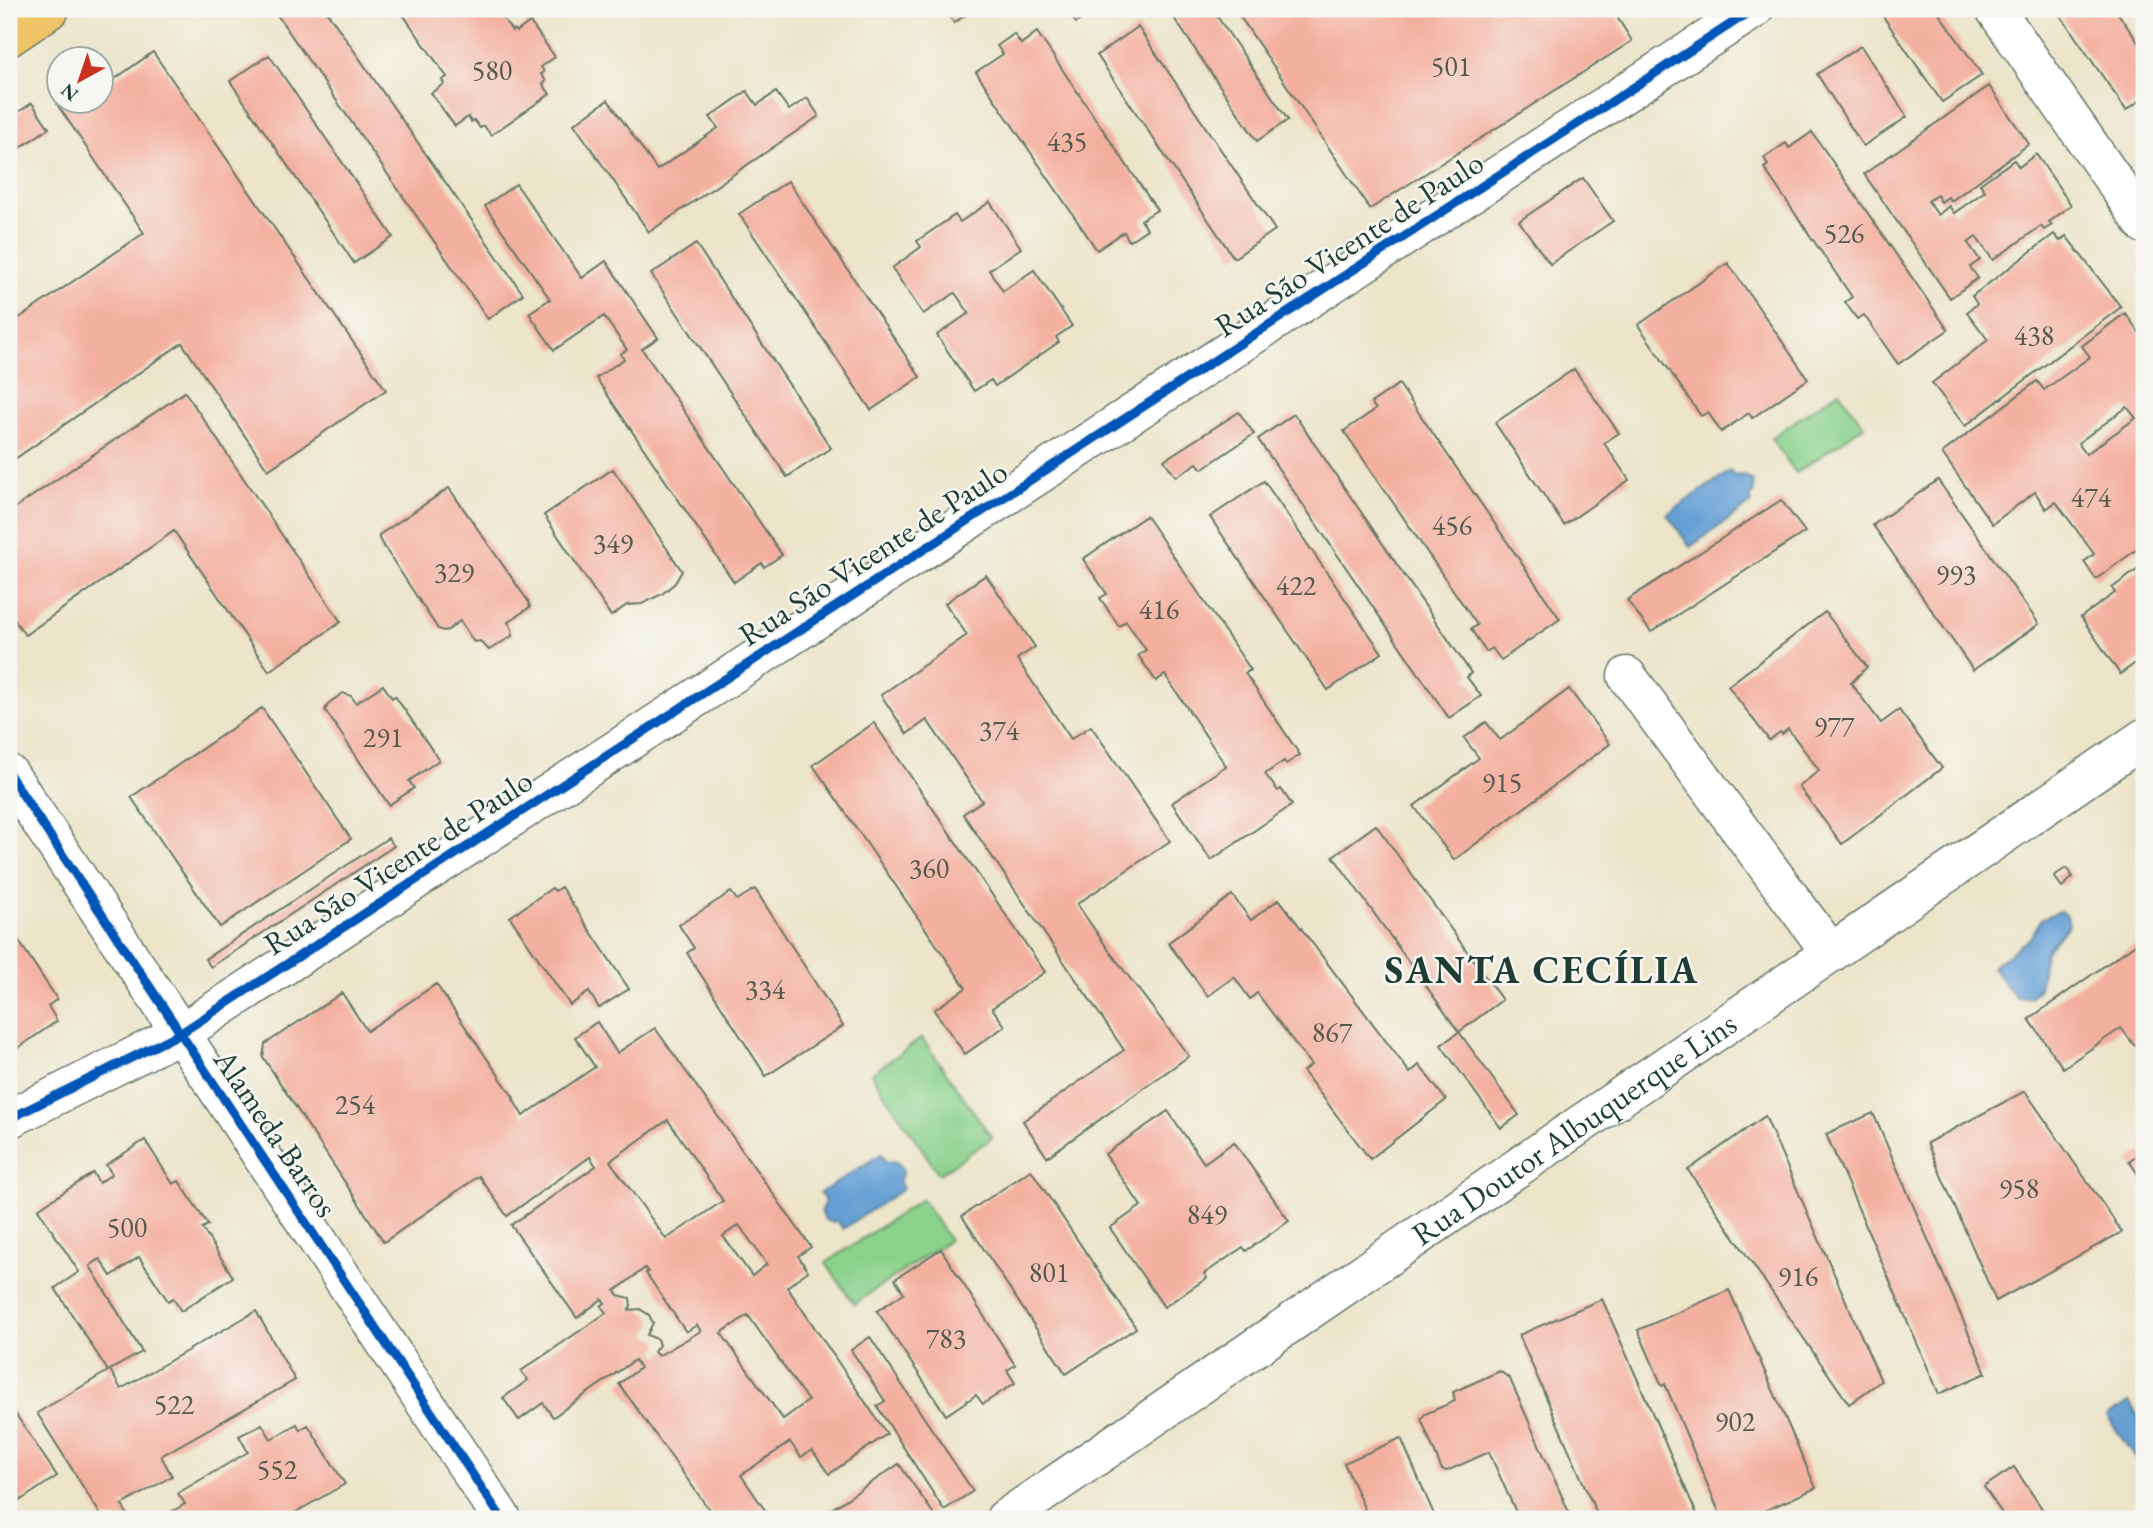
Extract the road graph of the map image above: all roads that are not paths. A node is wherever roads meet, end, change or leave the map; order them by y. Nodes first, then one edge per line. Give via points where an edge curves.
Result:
1 (50, 9) edge
2 (1754, 9) edge
3 (1995, 9) edge
4 (9, 37) edge
5 (2144, 224) edge
6 (1627, 676) dead end
7 (2144, 738) edge
8 (9, 775) edge
9 (1831, 953) junction
10 (181, 1034) junction
11 (9, 1119) edge
12 (502, 1519) edge
13 (1004, 1519) edge

1 - 4 main road
2 - 10 street, Rua São Vicente de Paulo
3 - 5 street
6 - 9 street
7 - 9 street, Rua Doutor Albuquerque Lins
8 - 10 street, Alameda Barros
9 - 13 street, Rua Doutor Albuquerque Lins
10 - 11 street, Rua São Vicente de Paulo
10 - 12 street, Alameda Barros

